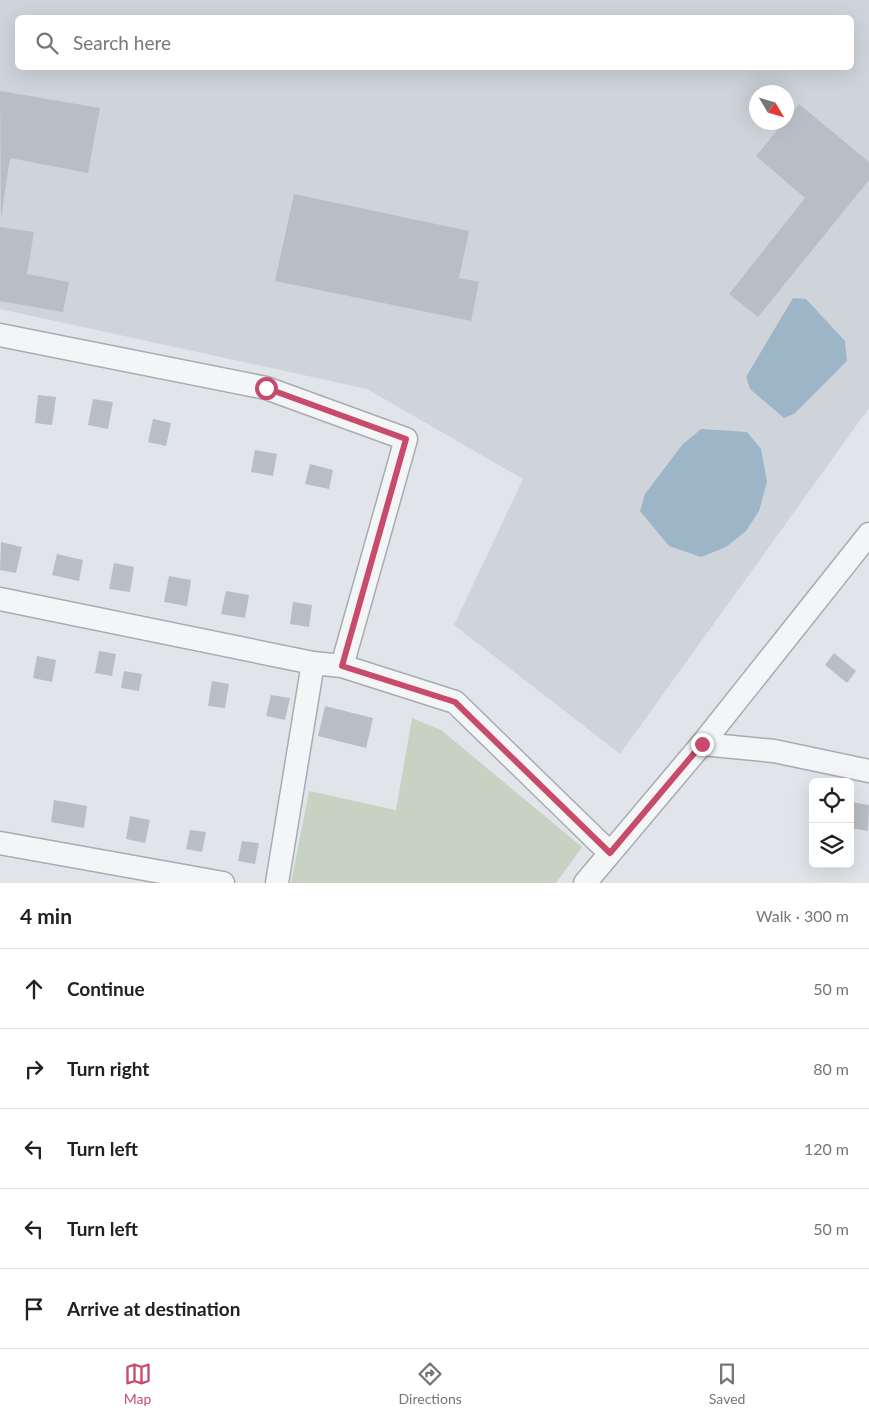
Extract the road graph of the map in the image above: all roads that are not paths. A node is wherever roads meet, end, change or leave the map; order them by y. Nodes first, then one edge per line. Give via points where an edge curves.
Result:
1 (0, 335) edge
2 (869, 534) edge
3 (862, 553) edge
4 (0, 598) edge
5 (313, 662) junction
6 (342, 666) junction
7 (702, 744) junction
8 (869, 771) edge
9 (0, 843) edge
10 (610, 853) junction
11 (223, 883) edge
12 (277, 883) edge
13 (585, 883) edge

1 - 6 street via 266,388 406,439
2 - 3 street
3 - 7 street
4 - 5 street
5 - 6 street
5 - 12 street
6 - 10 street via 455,702
7 - 8 street via 774,751
7 - 10 street
9 - 11 street
10 - 13 street

